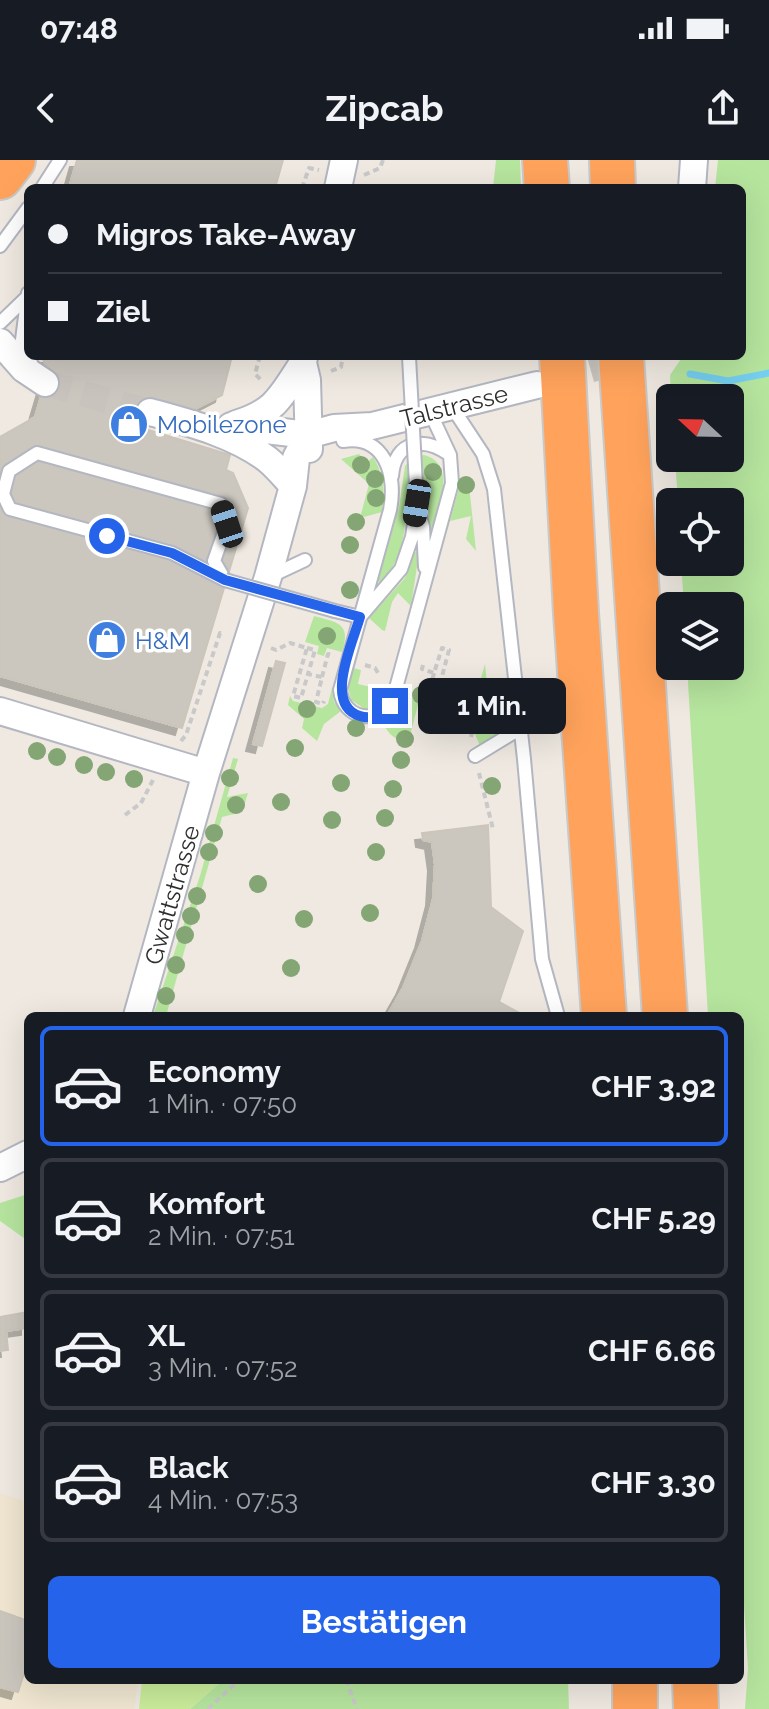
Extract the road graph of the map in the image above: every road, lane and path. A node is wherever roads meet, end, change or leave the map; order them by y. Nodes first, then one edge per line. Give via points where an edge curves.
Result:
1 (13, 160) edge
2 (60, 160) edge
3 (383, 160) edge
4 (545, 160) edge
5 (556, 160) edge
6 (612, 160) edge
7 (694, 160) edge
8 (337, 171) edge
9 (373, 172) dead end
10 (0, 177) edge
11 (45, 184) edge
12 (303, 184) edge
13 (547, 184) edge
14 (556, 184) edge
15 (613, 184) edge
16 (692, 184) edge
17 (24, 213) edge
18 (0, 246) edge
19 (24, 298) edge
20 (24, 319) edge
21 (0, 323) edge
22 (0, 342) edge
23 (24, 349) edge
24 (31, 360) edge
25 (259, 360) edge
26 (303, 360) edge
27 (342, 360) edge
28 (409, 360) edge
29 (621, 360) edge
30 (336, 369) dead end
31 (549, 371) edge
32 (45, 383) joint
33 (265, 384) dead end
34 (441, 409) junction
35 (150, 412) tunnel mouth
36 (372, 426) junction
37 (220, 427) junction
38 (308, 435) junction
39 (343, 441) junction
40 (450, 455) junction
41 (309, 465) junction
42 (392, 479) junction
43 (293, 486) junction
44 (417, 503) junction
45 (305, 560) dead end
46 (268, 577) junction
47 (225, 580) junction
48 (422, 591) junction
49 (360, 617) junction
50 (297, 645) dead end
51 (215, 647) dead end
52 (307, 648) junction
53 (425, 657) dead end
54 (327, 658) dead end
55 (348, 660) junction
56 (333, 668) dead end
57 (434, 673) junction
58 (308, 674) junction
59 (322, 677) junction
60 (326, 692) dead end
61 (473, 709) dead end
62 (0, 711) edge
63 (521, 728) junction
64 (471, 733) dead end
65 (475, 756) joint
66 (165, 759) junction
67 (206, 773) junction
68 (125, 815) dead end
69 (493, 829) dead end
70 (138, 1012) edge
71 (557, 1012) edge
72 (604, 1012) edge
73 (665, 1012) edge
74 (24, 1156) edge
75 (0, 1168) edge
76 (235, 1684) edge
77 (348, 1684) edge
78 (635, 1684) edge
79 (695, 1684) edge
80 (208, 1709) edge
81 (357, 1709) edge
82 (635, 1709) edge
83 (696, 1709) edge

1 - 10 highway
2 - 11 lane
3 - 9 path
4 - 13 highway
5 - 14 highway
6 - 15 highway
7 - 16 street
8 - 12 path via 309,168
17 - 18 lane
19 - 21 lane
20 - 23 lane
22 - 32 street
24 - 32 lane
25 - 33 path via 255,374
26 - 37 street via 272,407
26 - 38 street, Gwattstrasse
27 - 30 path
28 - 44 lane, bridge
29 - 73 highway
31 - 34 street, Talstrasse
31 - 72 highway via 576,613
34 - 36 street, Talstrasse
34 - 40 lane
34 - 63 lane via 483,454 494,489
35 - 37 street
36 - 38 street, Talstrasse
36 - 39 street, Talstrasse
37 - 38 street, Talstrasse
37 - 43 street via 264,457
38 - 41 street, Gwattstrasse
38 - 43 street, Gwattstrasse via 296,458
39 - 41 street, Talstrasse
39 - 42 lane via 373,446
40 - 42 lane via 431,445 407,447 395,460
40 - 48 lane via 452,483
41 - 43 street, Gwattstrasse
42 - 49 lane via 390,510
43 - 46 street, Gwattstrasse
44 - 48 lane via 424,533
44 - 49 lane via 401,569
45 - 46 lane
46 - 67 street, Gwattstrasse
47 - 47 lane via 214,561 227,524 221,504 37,453 9,471 3,494 10,509 172,553
47 - 49 lane, bridge
48 - 55 lane via 393,699 383,712 361,717 345,706 340,690
49 - 55 lane
50 - 52 path
51 - 66 path via 186,735
52 - 58 path via 315,650
52 - 58 path via 293,696 301,698
53 - 57 path via 422,669
54 - 59 path
55 - 56 path via 336,657
57 - 57 path via 428,697 438,699 449,650 442,648
58 - 59 path
59 - 60 path via 316,702 323,704
61 - 64 path via 478,710
62 - 66 street
63 - 65 lane
63 - 71 lane via 542,959
65 - 69 path
66 - 67 street
66 - 68 path via 141,803
67 - 70 street, Gwattstrasse
74 - 75 street
76 - 80 path
77 - 81 path
78 - 82 highway
79 - 83 highway

